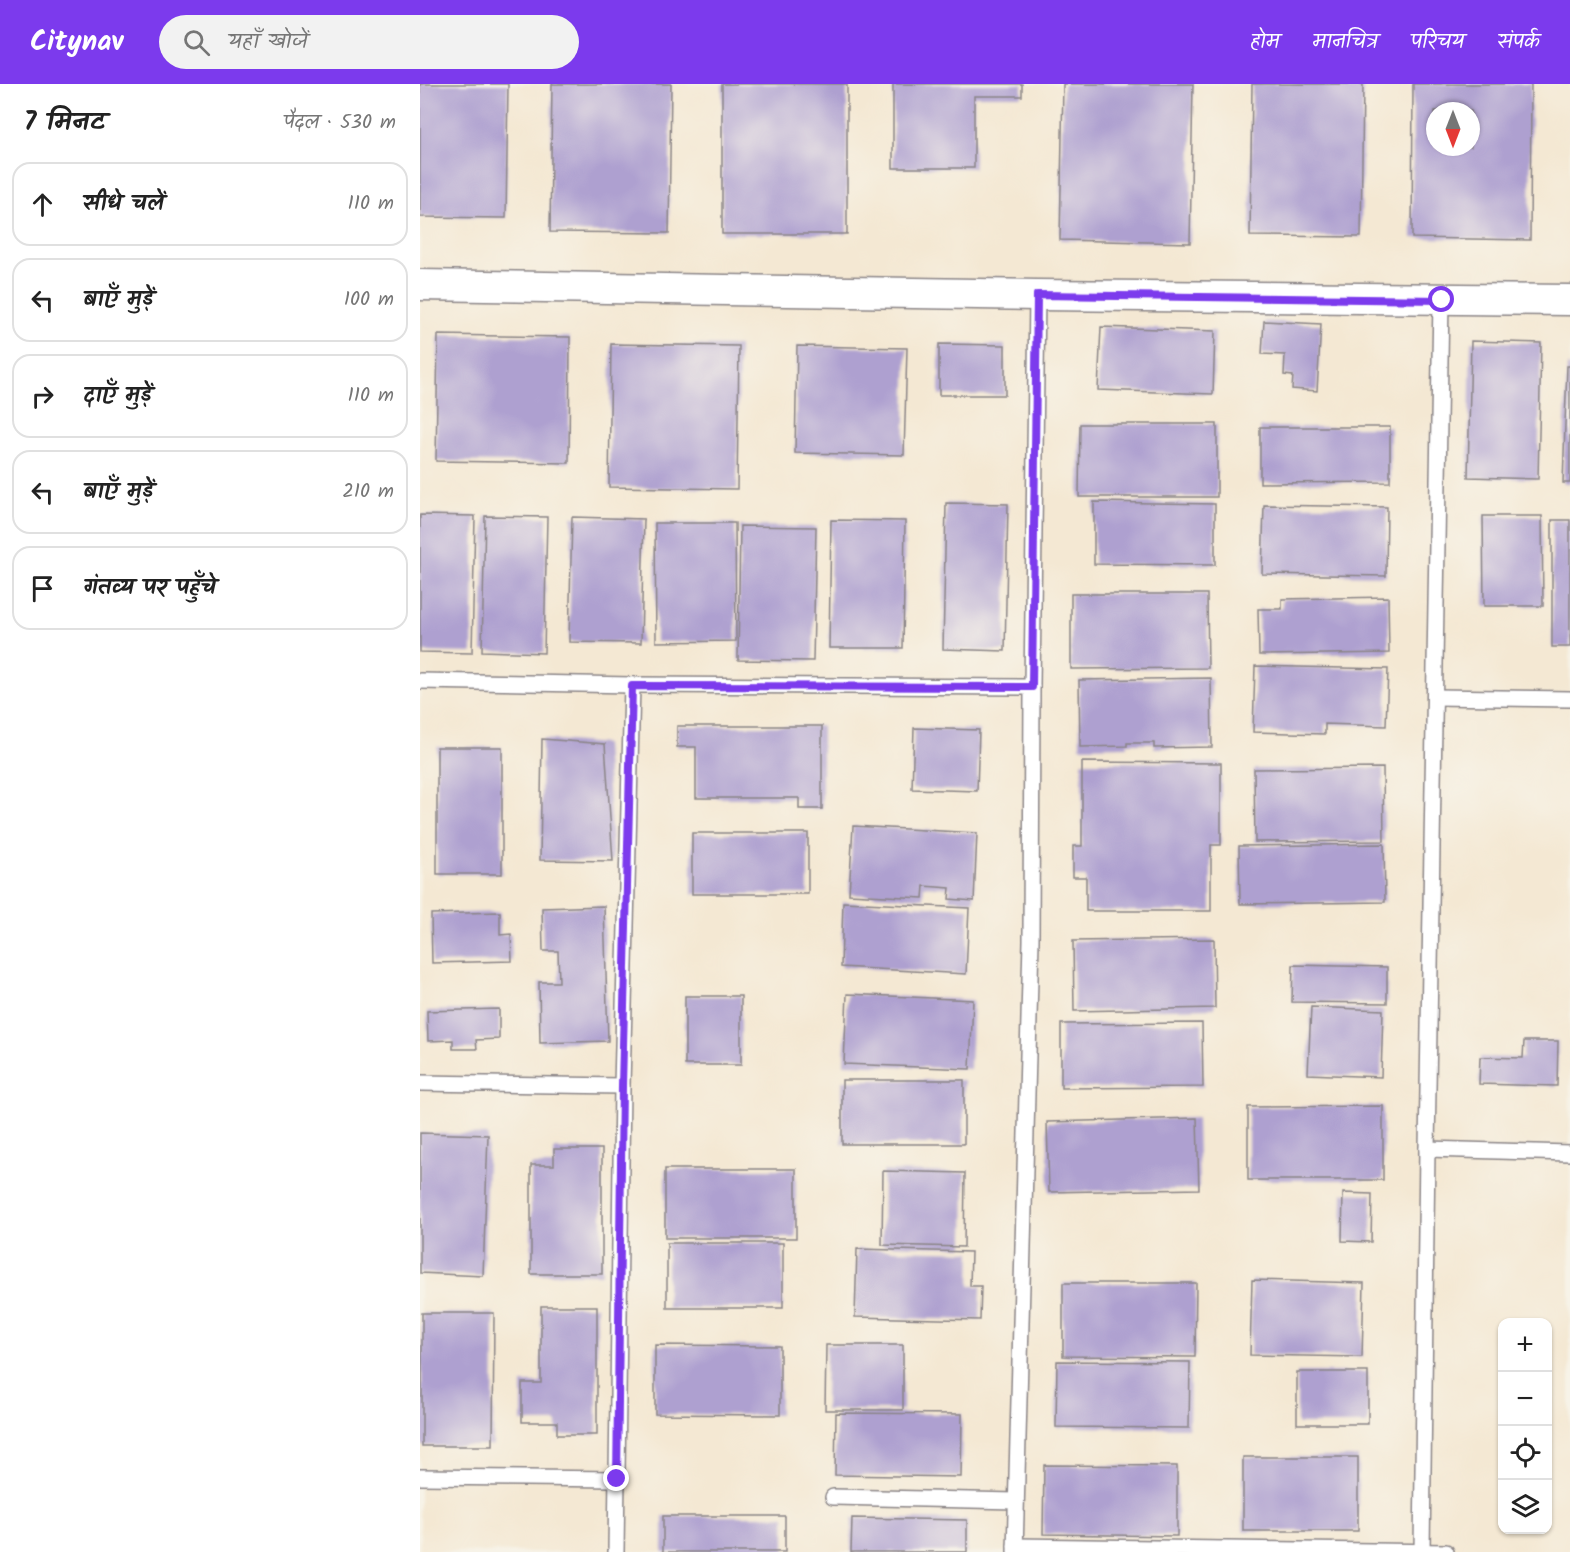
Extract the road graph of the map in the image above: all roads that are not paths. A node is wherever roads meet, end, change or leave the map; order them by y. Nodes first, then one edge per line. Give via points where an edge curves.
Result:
1 (420, 285) edge
2 (1037, 295) junction
3 (1442, 300) junction
4 (1570, 300) edge
5 (420, 681) edge
6 (632, 686) junction
7 (1032, 687) junction
8 (1436, 697) junction
9 (1570, 699) edge
10 (420, 1083) edge
11 (622, 1086) junction
12 (1426, 1149) junction
13 (1570, 1153) edge
14 (420, 1477) edge
15 (617, 1479) junction
16 (833, 1497) dead end
17 (1016, 1501) junction
18 (1015, 1549) edge
19 (1422, 1551) edge
20 (616, 1552) edge
21 (1446, 1552) edge

1 - 2 street
2 - 3 street
2 - 7 lane
3 - 4 street
3 - 8 lane
5 - 6 lane
6 - 7 lane
6 - 11 lane
7 - 17 lane via 1031,941
8 - 9 lane
8 - 12 lane
10 - 11 lane
11 - 15 lane
12 - 13 lane
12 - 19 lane
14 - 15 lane
15 - 20 lane
16 - 17 lane
17 - 18 lane
18 - 19 lane
19 - 21 lane

